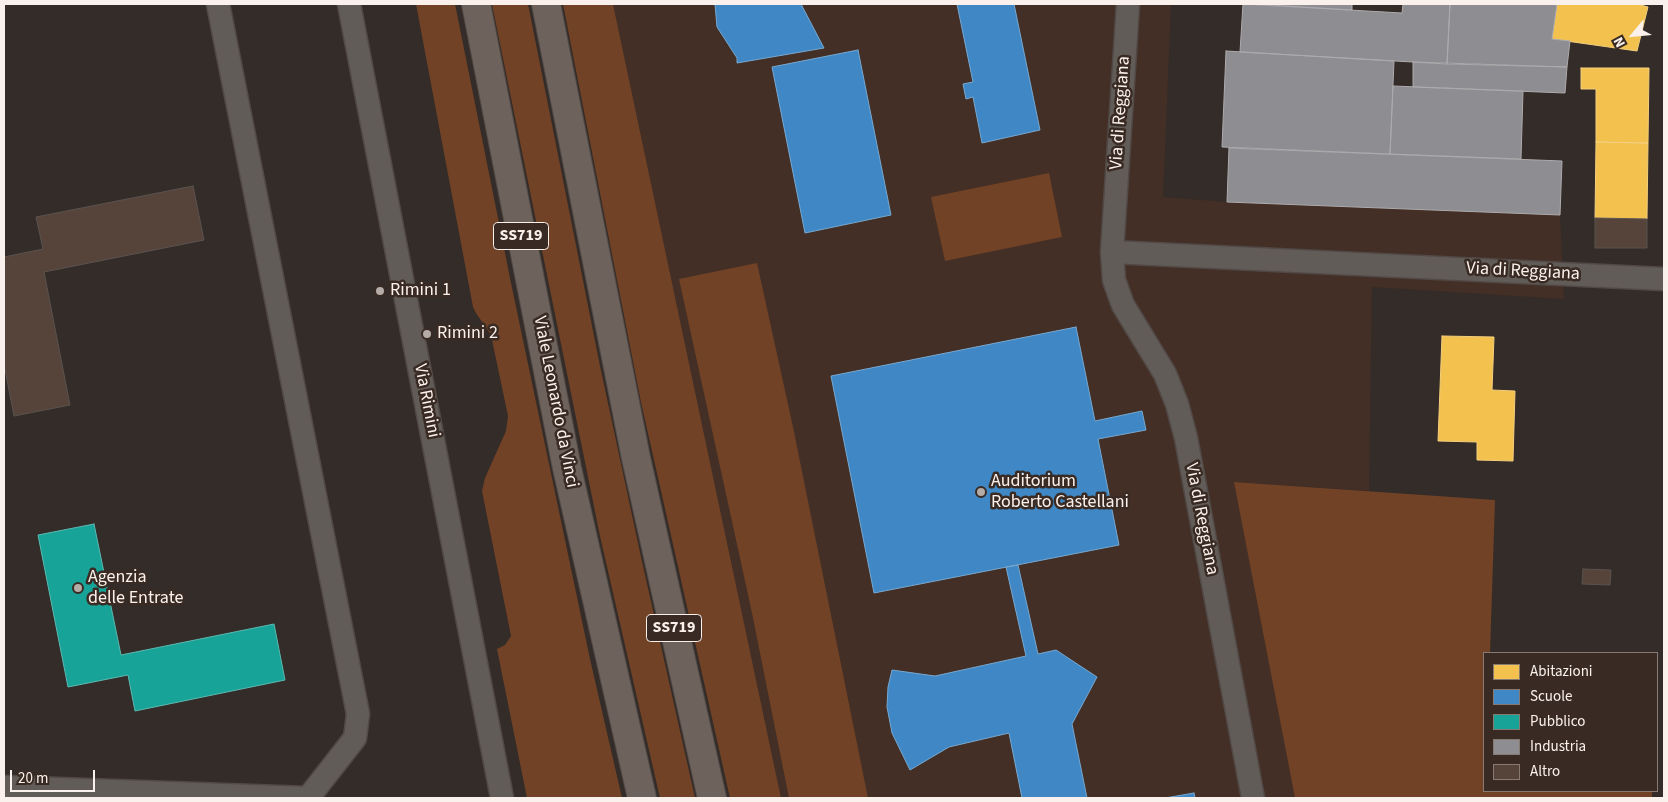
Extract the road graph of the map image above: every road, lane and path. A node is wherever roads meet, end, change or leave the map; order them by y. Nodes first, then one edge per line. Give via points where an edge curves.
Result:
1 (218, 4) edge
2 (349, 4) edge
3 (476, 4) edge
4 (546, 4) edge
5 (1128, 4) edge
6 (1112, 252) junction
7 (1664, 279) edge
8 (4, 787) edge
9 (308, 798) edge
10 (502, 798) edge
11 (642, 798) edge
12 (712, 798) edge
13 (1253, 798) edge

1 - 9 street via 358,714 355,738
2 - 10 street, Via Rimini
3 - 11 highway, Viale Leonardo da Vinci / SS719 via 567,468
4 - 12 highway, SS719 via 636,458
5 - 6 street, Via di Reggiana
6 - 7 street, Via di Reggiana
6 - 13 street, Via di Reggiana via 1118,293 1165,374 1186,438
8 - 9 street

